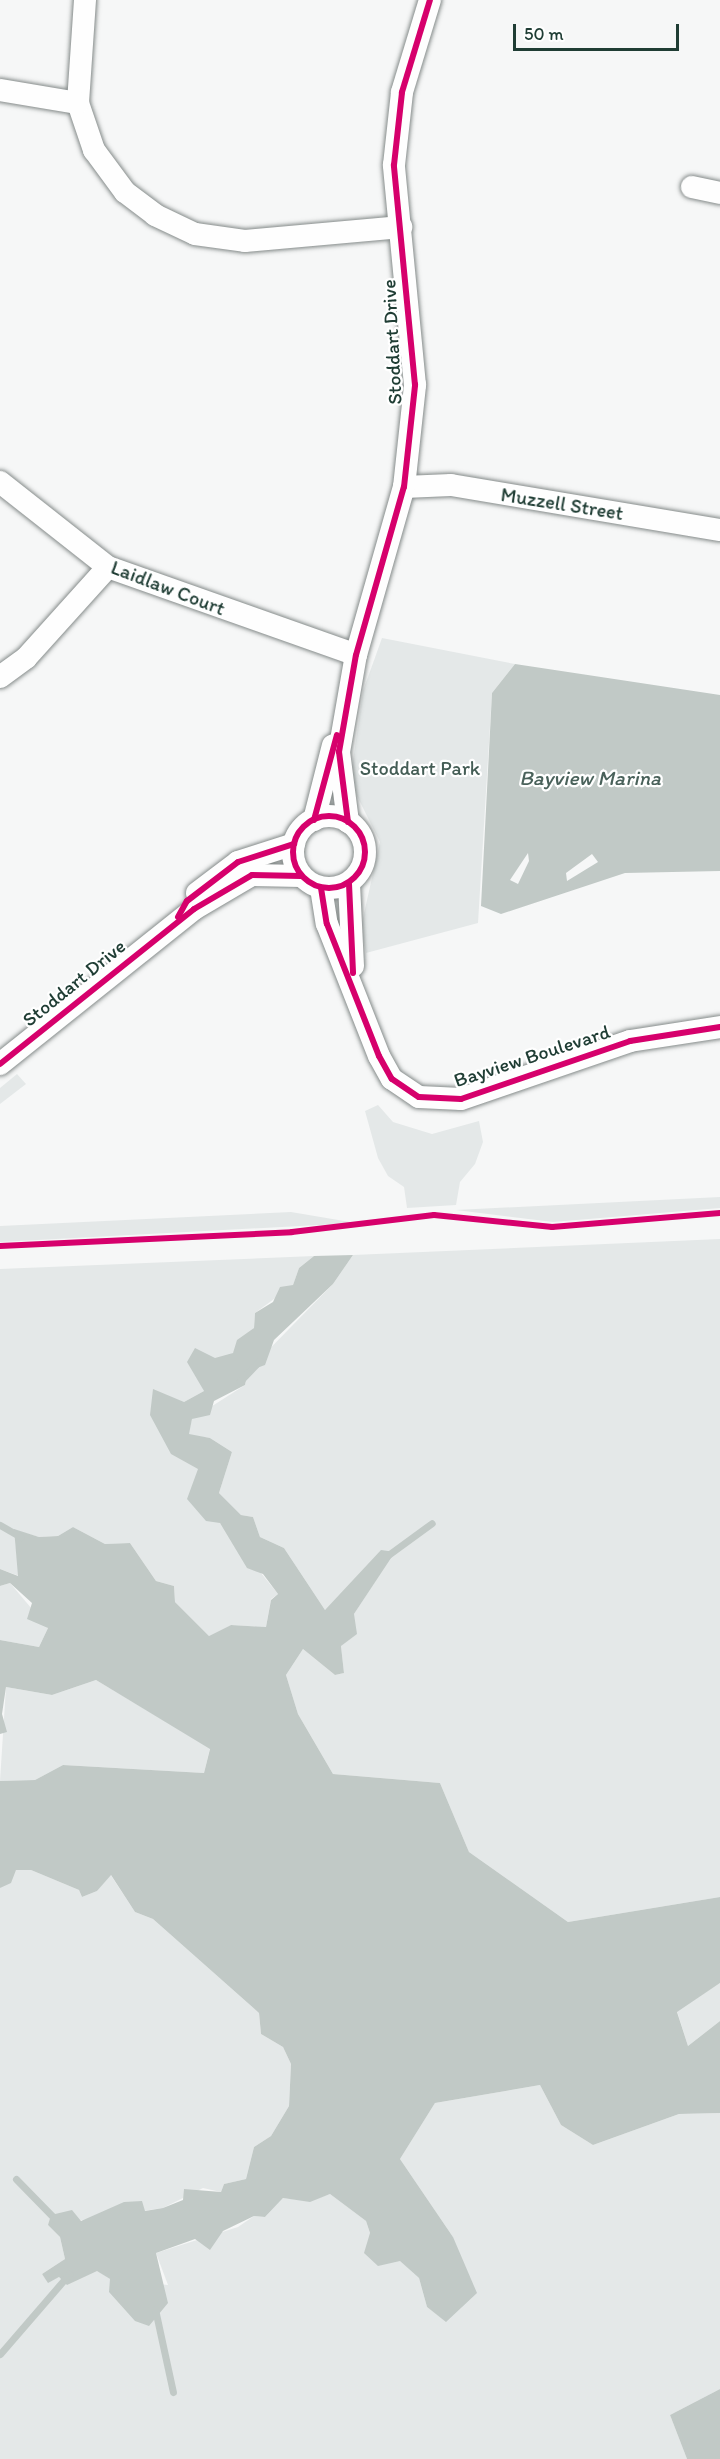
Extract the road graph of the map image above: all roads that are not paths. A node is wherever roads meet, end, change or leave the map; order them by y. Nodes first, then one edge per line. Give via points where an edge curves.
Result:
1 (85, 0) edge
2 (430, 0) edge
3 (0, 90) edge
4 (78, 103) junction
5 (692, 188) dead end
6 (720, 193) edge
7 (401, 227) junction
8 (0, 482) edge
9 (404, 487) junction
10 (720, 530) edge
11 (108, 567) junction
12 (356, 655) junction
13 (0, 677) edge
14 (346, 716) junction
15 (314, 820) junction
16 (348, 822) junction
17 (294, 844) junction
18 (301, 876) junction
19 (349, 884) junction
20 (321, 888) junction
21 (170, 930) junction
22 (354, 982) junction
23 (720, 1028) edge
24 (0, 1064) edge

1 - 4 street
2 - 7 street, Stoddart Drive via 402,92 394,165
3 - 4 street
4 - 7 street via 94,150 125,192 154,215 195,234 244,241
5 - 6 street
7 - 9 street, Stoddart Drive via 415,385
8 - 11 street, Laidlaw Court
9 - 10 street, Muzzell Street via 451,485
9 - 12 street, Stoddart Drive
11 - 12 street, Laidlaw Court
11 - 13 street via 26,658
12 - 14 street, Stoddart Drive
14 - 15 street, Stoddart Drive via 328,756
14 - 16 street, Stoddart Drive via 339,752
15 - 16 street
15 - 17 street
16 - 19 street via 359,831 365,860
17 - 18 street
17 - 21 street, Stoddart Drive via 238,861 187,900
18 - 20 street
18 - 21 street, Stoddart Drive via 252,875
19 - 20 street
19 - 22 street, Bayview Boulevard
20 - 22 street, Bayview Boulevard via 327,924
21 - 24 street, Stoddart Drive
22 - 23 street, Bayview Boulevard via 392,1079 406,1092 433,1101 474,1095 630,1041

